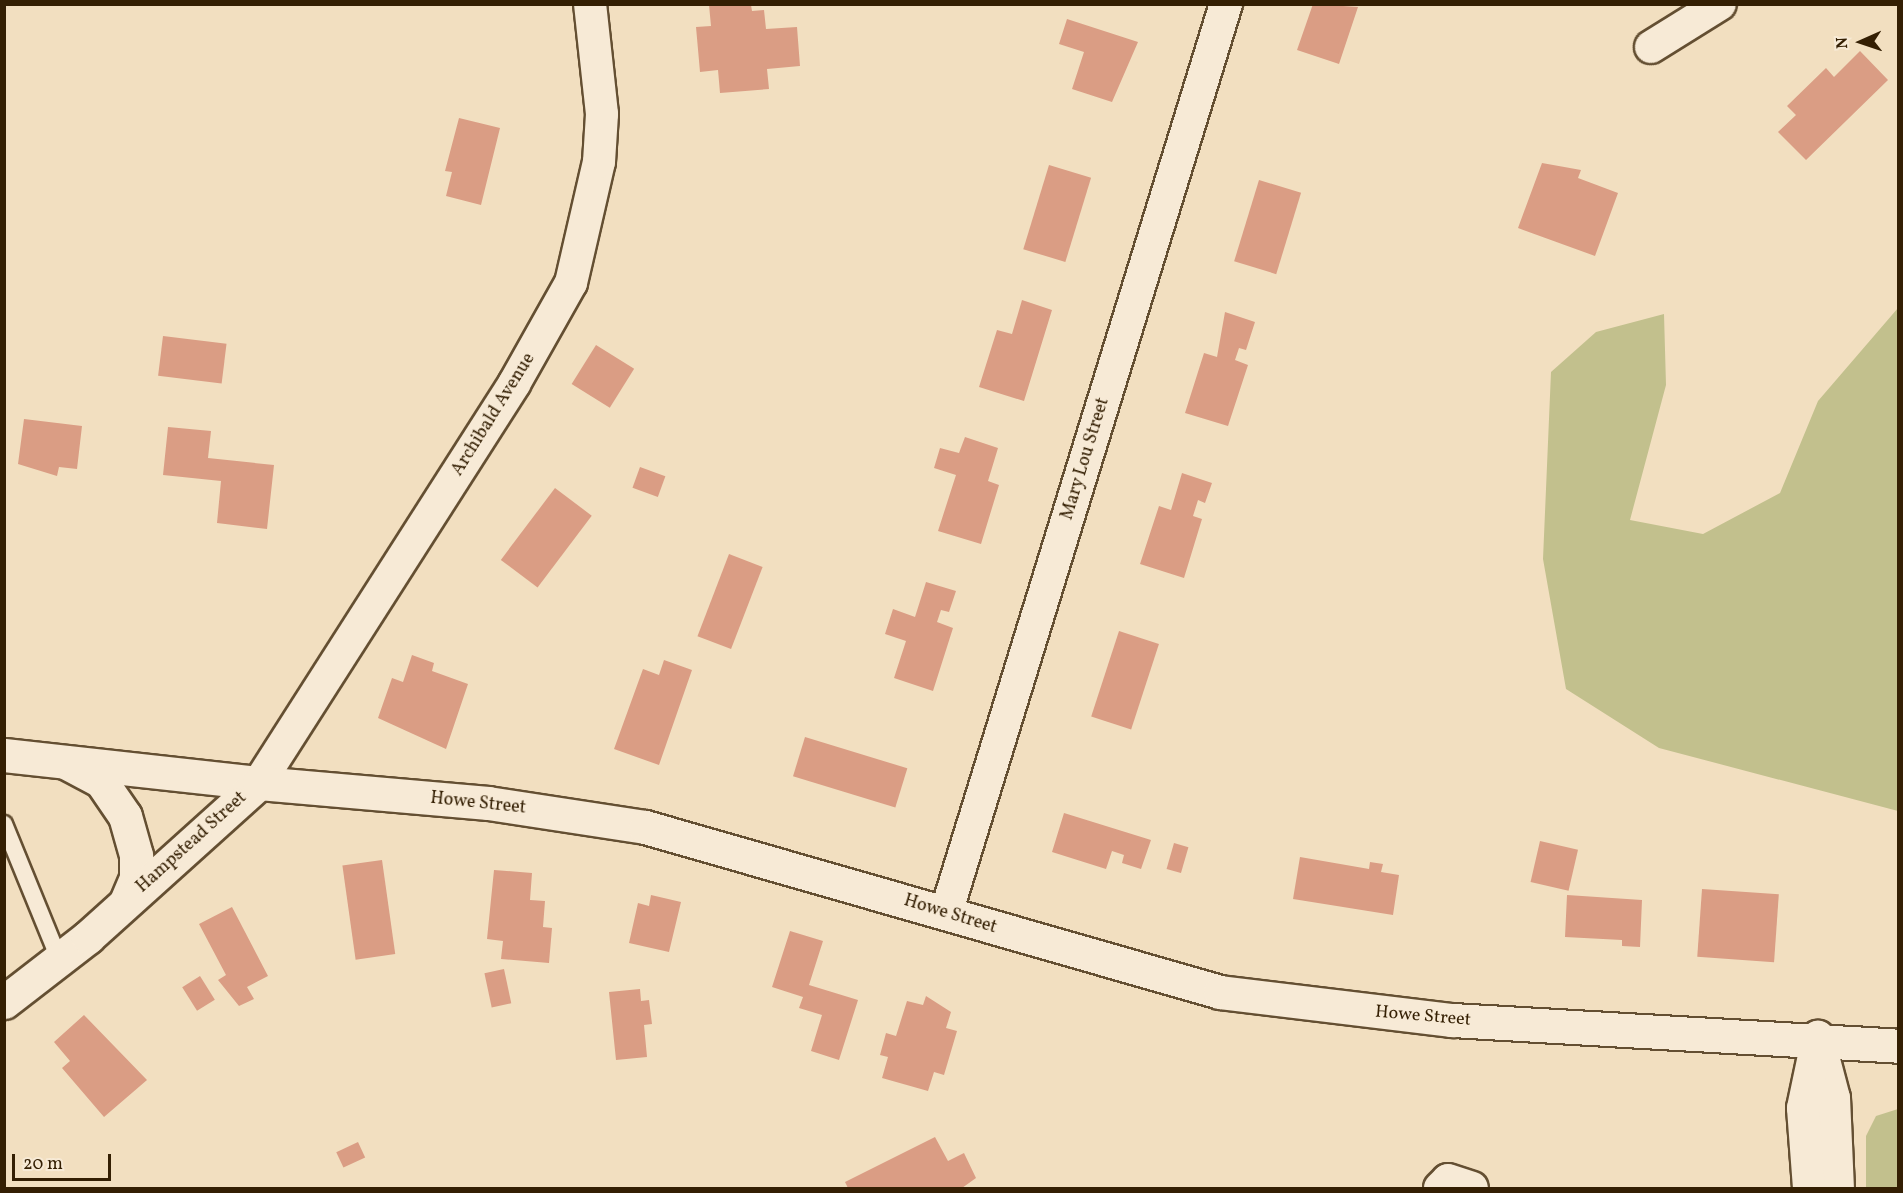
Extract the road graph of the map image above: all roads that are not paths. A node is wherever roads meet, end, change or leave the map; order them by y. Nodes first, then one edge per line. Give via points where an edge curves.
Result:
1 (590, 4) edge
2 (1226, 4) edge
3 (1720, 4) edge
4 (1651, 47) dead end
5 (4, 755) edge
6 (65, 762) junction
7 (259, 783) junction
8 (4, 824) edge
9 (126, 902) junction
10 (946, 914) junction
11 (59, 959) junction
12 (4, 1002) edge
13 (1818, 1037) junction
14 (1899, 1046) edge
15 (1440, 1188) edge
16 (1472, 1188) edge
17 (1827, 1188) edge

1 - 7 street, Archibald Avenue via 602,114 599,162 571,284 514,384
2 - 10 street, Mary Lou Street
3 - 4 street
5 - 6 main road, Howe Street
6 - 7 main road, Howe Street
6 - 9 main road, Hampstead Street via 101,781 125,816 136,855 136,878
7 - 9 main road, Hampstead Street
7 - 10 main road, Howe Street via 489,803 645,827
8 - 11 lane
9 - 11 main road, Hampstead Street
10 - 13 main road, Howe Street via 1220,992 1329,1008 1452,1020
11 - 12 main road, Hampstead Street
13 - 14 main road, Howe Street
13 - 17 street via 1834,1098
15 - 16 street via 1448,1180

